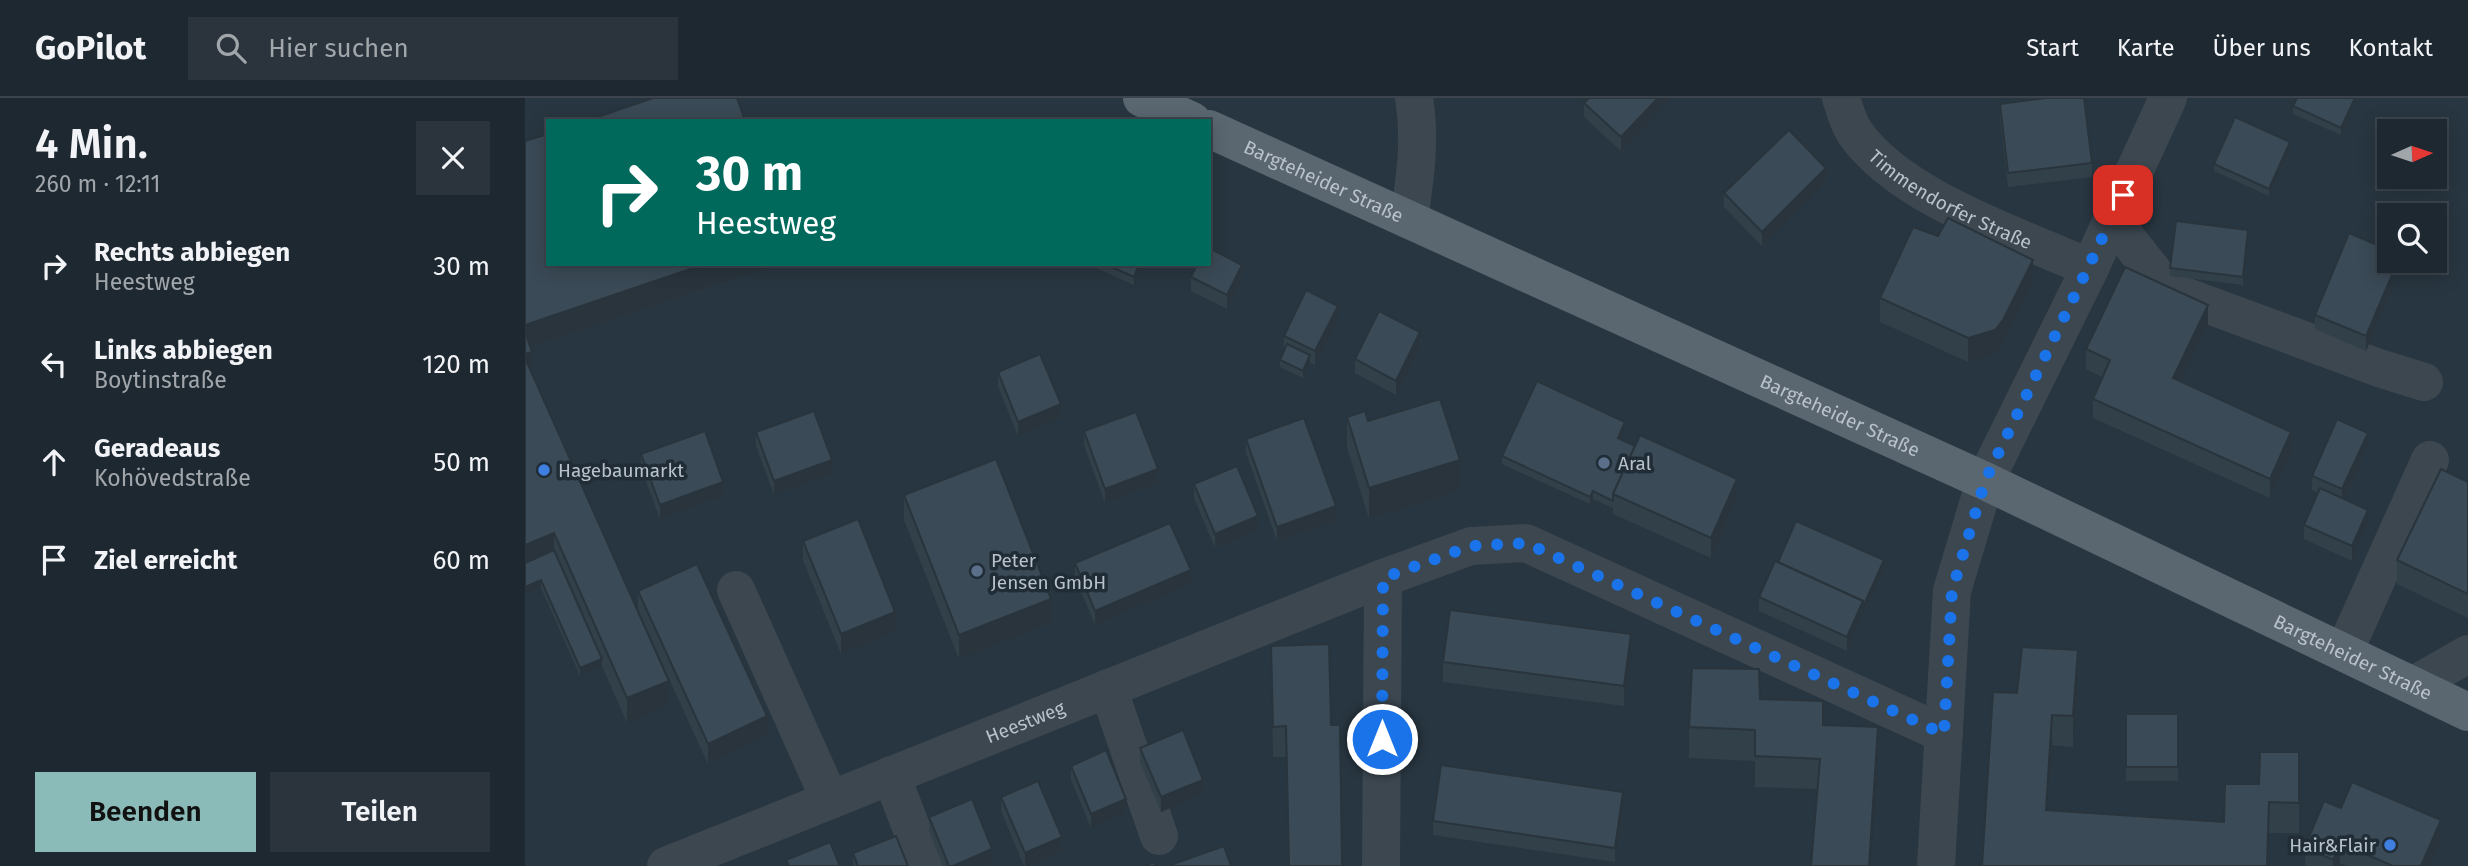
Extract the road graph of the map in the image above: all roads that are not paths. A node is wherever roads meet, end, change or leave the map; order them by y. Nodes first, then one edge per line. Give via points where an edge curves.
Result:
1 (1142, 98) edge
2 (1198, 98) edge
3 (1414, 98) edge
4 (1841, 98) edge
5 (2168, 98) edge
6 (1189, 119) edge
7 (1193, 119) edge
8 (1211, 130) edge
9 (1409, 220) junction
10 (2112, 220) junction
11 (2090, 268) junction
12 (2424, 382) dead end
13 (2430, 460) dead end
14 (1985, 481) junction
15 (1383, 578) junction
16 (736, 590) dead end
17 (2344, 652) junction
18 (2468, 654) edge
19 (2414, 685) junction
20 (1108, 688) junction
21 (2468, 712) edge
22 (1944, 734) junction
23 (891, 775) junction
24 (830, 800) junction
25 (1159, 836) dead end
26 (666, 866) edge
27 (926, 866) edge
28 (1381, 866) edge
29 (1936, 866) edge

1 - 6 main road
2 - 7 street
3 - 9 street via 1418,158
4 - 11 street, Timmendorfer Straße via 1853,131 1876,158 1916,190
5 - 10 street
8 - 9 main road, Bargteheider Straße
9 - 14 main road, Bargteheider Straße
10 - 11 street
10 - 12 street via 2168,290
11 - 14 street
13 - 17 street
14 - 17 main road, Bargteheider Straße
14 - 22 street via 1952,591
15 - 20 street, Heestweg
15 - 22 street, Heestweg via 1471,546 1526,543
15 - 28 street
16 - 24 street
17 - 19 main road, Bargteheider Straße
18 - 19 street
19 - 21 main road, Bargteheider Straße
20 - 23 street, Heestweg
20 - 25 street
22 - 29 street
23 - 24 street, Heestweg
23 - 27 street
24 - 26 street, Heestweg

